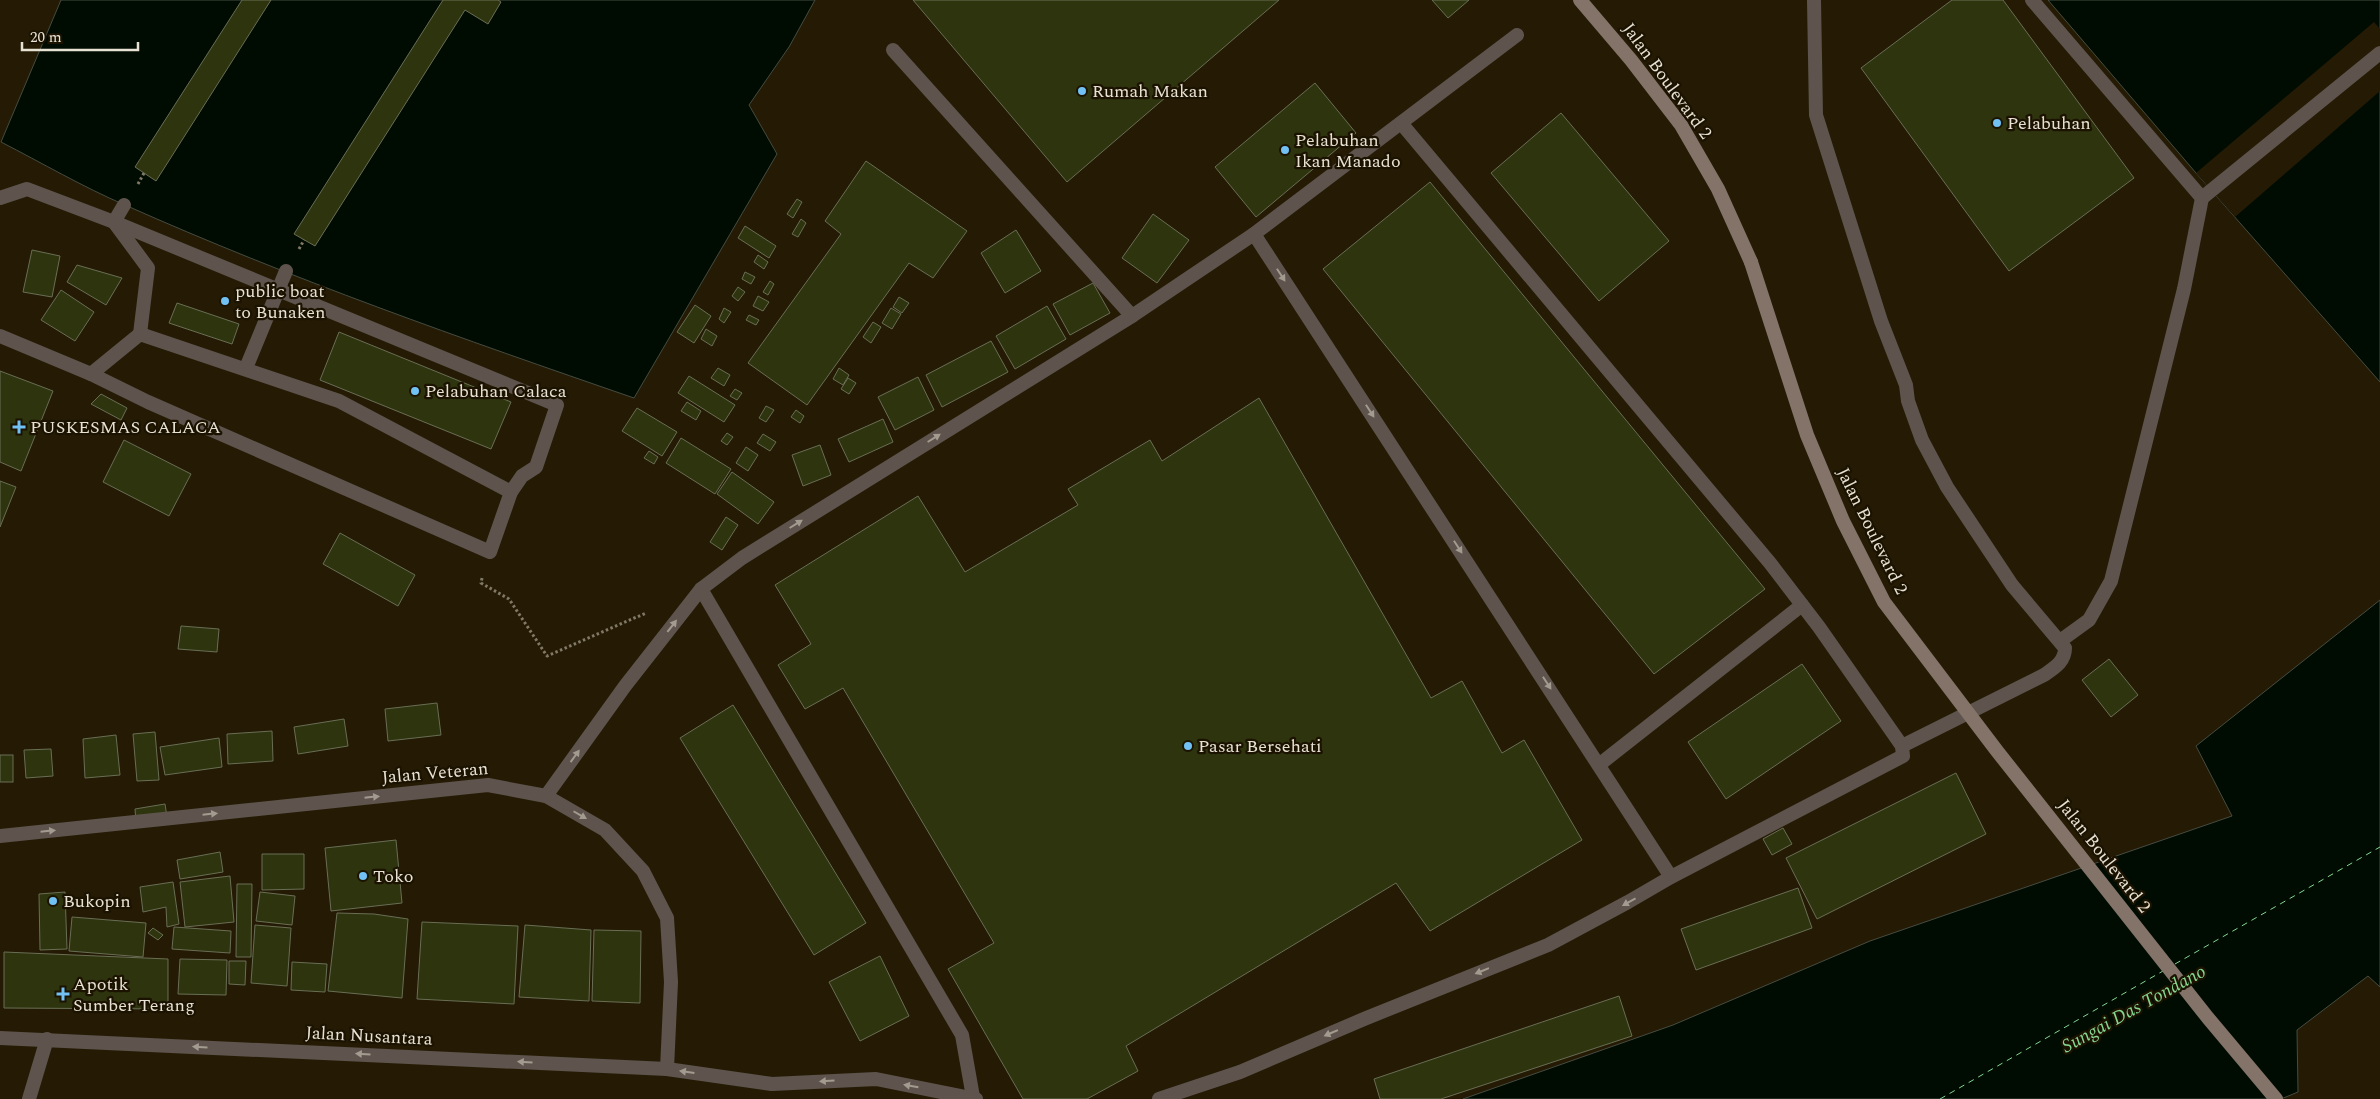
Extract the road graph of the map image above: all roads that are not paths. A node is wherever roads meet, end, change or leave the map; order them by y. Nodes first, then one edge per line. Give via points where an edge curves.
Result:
1 (1580, 0) edge
2 (2032, 0) edge
3 (1817, 1) edge
4 (1517, 35) dead end
5 (893, 50) dead end
6 (2380, 52) edge
7 (1401, 123) junction
8 (0, 198) edge
9 (2202, 198) junction
10 (124, 205) dead end
11 (114, 222) junction
12 (1254, 234) junction
13 (286, 271) dead end
14 (278, 292) junction
15 (1132, 316) junction
16 (140, 334) junction
17 (0, 336) edge
18 (246, 368) junction
19 (91, 374) junction
20 (511, 492) junction
21 (701, 588) junction
22 (1802, 604) junction
23 (2060, 641) junction
24 (1902, 746) junction
25 (1600, 764) junction
26 (546, 796) junction
27 (0, 836) edge
28 (1671, 877) junction
29 (0, 1038) edge
30 (47, 1040) junction
31 (667, 1069) junction
32 (974, 1098) edge
33 (29, 1099) edge
34 (1159, 1099) edge
35 (2276, 1099) edge

1 - 35 main road, Jalan Boulevard 2, bridge via 1681,125 1718,189 1752,262 1807,435 1843,521 1884,602 1997,751
2 - 9 street
3 - 23 street via 1816,114 1922,440 1947,487 2012,585
4 - 7 street
5 - 15 street
6 - 9 street
7 - 12 street
7 - 22 street
8 - 11 street via 26,189
9 - 23 street via 2184,289 2111,581 2089,620
10 - 11 street
11 - 14 street
11 - 16 street via 148,268
12 - 15 street
12 -> 25 street
13 - 14 street
14 - 18 street
14 - 20 street via 557,405 536,467 522,476
21 -> 15 street via 742,558
16 - 18 street
16 - 19 street
17 - 19 street
18 - 20 street via 339,401
19 - 20 street via 490,552
26 -> 21 street
21 - 32 street via 962,1035
22 - 24 street
22 - 25 street
23 - 24 street via 2065,655 2044,676
24 - 28 street via 1903,756
25 - 28 street
27 -> 26 street, Jalan Veteran via 488,785
26 -> 31 street, Jalan Veteran via 605,830 643,871 667,918 671,982
28 -> 34 street via 1548,945 1364,1018 1240,1072
29 - 30 street, Jalan Nusantara
31 -> 30 street, Jalan Nusantara
30 - 33 street
32 -> 31 street, Jalan Nusantara via 876,1079 772,1084

